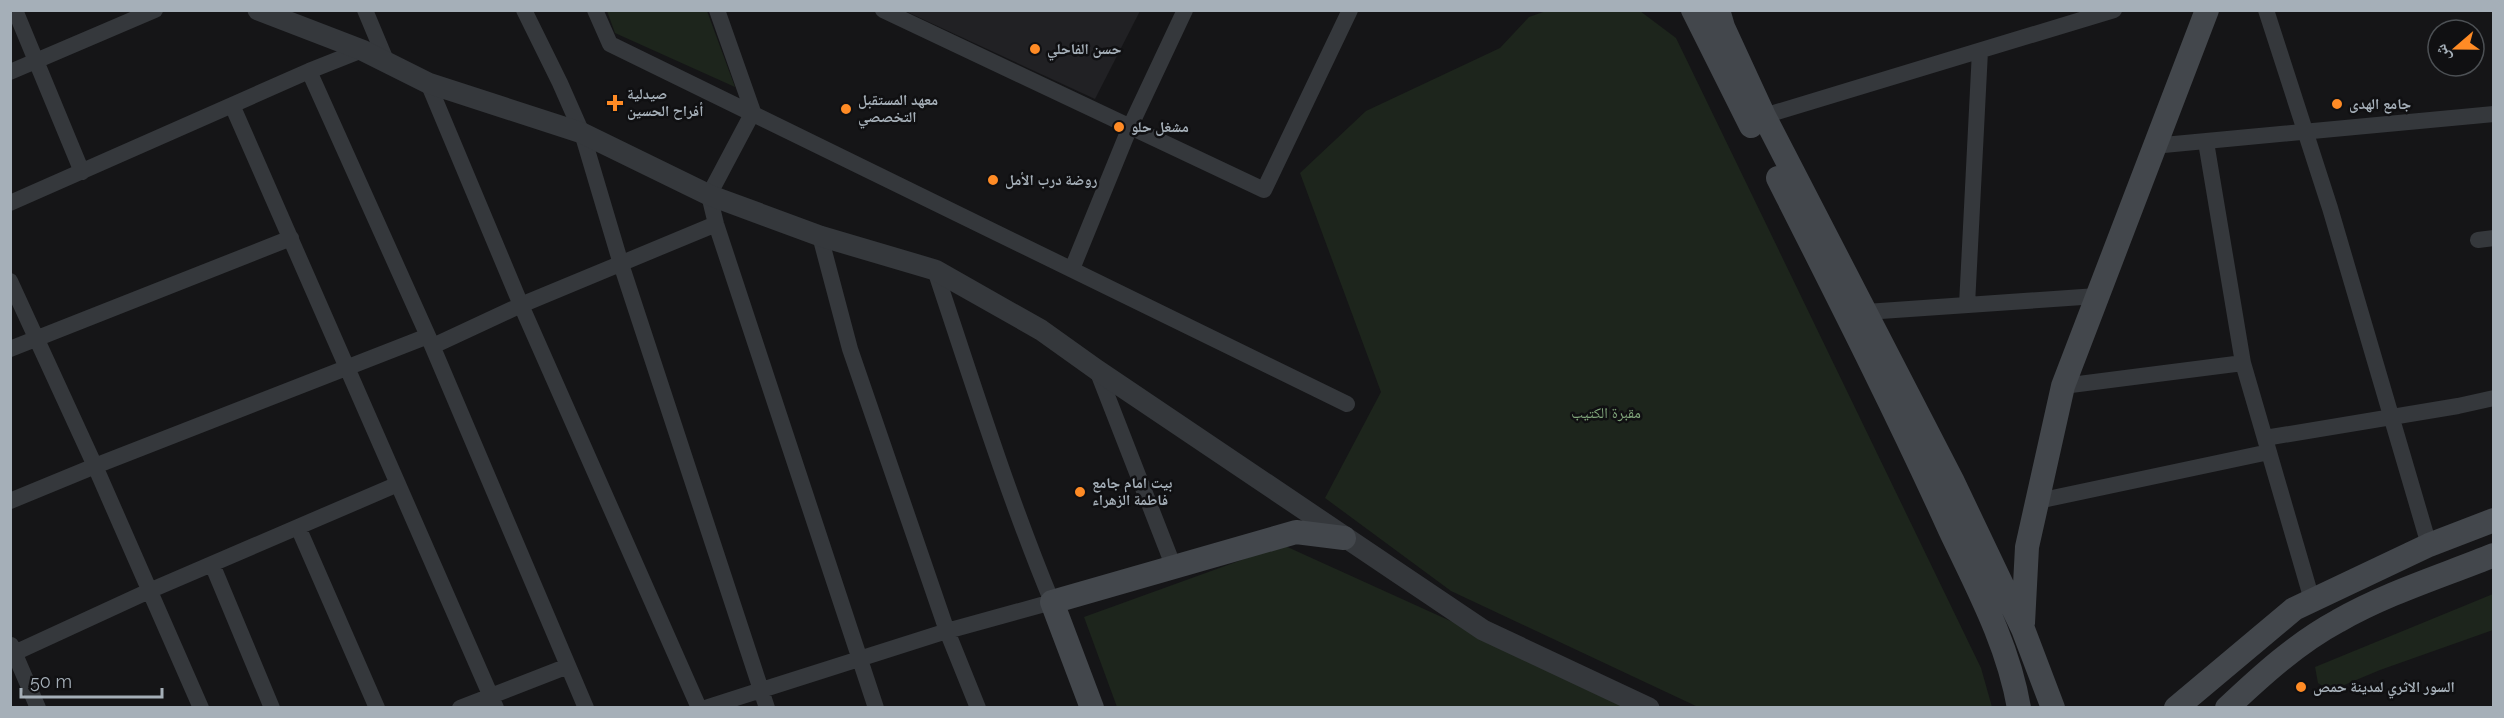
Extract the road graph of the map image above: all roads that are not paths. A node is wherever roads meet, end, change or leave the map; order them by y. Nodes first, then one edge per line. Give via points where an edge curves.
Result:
1 (15, 10) edge
2 (155, 10) edge
3 (365, 10) edge
4 (524, 10) edge
5 (595, 10) edge
6 (717, 10) edge
7 (883, 10) edge
8 (1185, 10) edge
9 (1350, 10) edge
10 (1693, 10) edge
11 (1718, 10) edge
12 (2114, 10) edge
13 (2207, 10) edge
14 (2266, 10) edge
15 (269, 12) edge
16 (362, 51) junction
17 (1980, 51) junction
18 (35, 62) junction
19 (388, 65) junction
20 (309, 71) junction
21 (10, 72) edge
22 (428, 83) junction
23 (232, 105) junction
24 (753, 112) junction
25 (2493, 114) edge
26 (1764, 116) junction
27 (1130, 127) junction
28 (2306, 131) junction
29 (582, 133) junction
30 (2206, 142) junction
31 (2153, 146) junction
32 (82, 172) junction
33 (709, 195) junction
34 (10, 203) edge
35 (716, 224) junction
36 (820, 236) junction
37 (291, 238) junction
38 (621, 264) junction
39 (1072, 269) junction
40 (935, 270) junction
41 (10, 281) edge
42 (2097, 296) junction
43 (521, 305) junction
44 (1966, 305) junction
45 (1866, 312) junction
46 (37, 339) junction
47 (430, 341) junction
48 (10, 349) edge
49 (2243, 363) junction
50 (348, 367) junction
51 (1097, 370) junction
52 (2064, 386) junction
53 (2493, 398) edge
54 (1347, 404) dead end
55 (2390, 417) junction
56 (2267, 445) junction
57 (95, 466) junction
58 (398, 484) junction
59 (10, 501) edge
60 (2038, 501) junction
61 (2493, 520) edge
62 (298, 527) junction
63 (1344, 538) junction
64 (2429, 545) junction
65 (2493, 555) edge
66 (212, 564) junction
67 (1173, 565) junction
68 (149, 591) junction
69 (2312, 600) junction
70 (1052, 602) junction
71 (2023, 629) junction
72 (947, 631) junction
73 (12, 651) edge
74 (859, 660) junction
75 (568, 666) junction
76 (761, 690) junction
77 (494, 701) edge
78 (38, 708) edge
79 (201, 708) edge
80 (272, 708) edge
81 (377, 708) edge
82 (460, 708) edge
83 (586, 708) edge
84 (699, 708) edge
85 (705, 708) edge
86 (767, 708) edge
87 (876, 708) edge
88 (978, 708) edge
89 (1092, 708) edge
90 (1649, 708) edge
91 (2019, 708) edge
92 (2053, 708) edge
93 (2176, 708) edge
94 (2227, 708) edge

1 - 18 street
2 - 18 street
3 - 19 street
4 - 29 street
5 - 24 street via 610,44
6 - 24 street
7 - 27 street
8 - 27 street
9 - 27 street via 1264,190
10 - 91 main road via 1926,476 2008,659
11 - 26 main road
12 - 17 street
13 - 31 main road
14 - 28 street
15 - 16 street
16 - 19 street
16 - 20 street
17 - 26 street
17 - 44 street
18 - 21 street
18 - 32 street
19 - 22 street
20 - 23 street
20 - 47 street
22 - 29 street
22 - 43 street
23 - 32 street
23 - 37 street
24 - 33 street
24 - 39 street
25 - 28 street
26 - 45 main road
27 - 39 street
28 - 30 street
28 - 55 street
29 - 33 street
29 - 38 street
30 - 31 street
30 - 49 street
31 - 42 main road
32 - 34 street
33 - 35 street
33 - 36 street
35 - 38 street
35 - 74 street
36 - 40 street
36 - 72 street via 850,349
37 - 46 street
37 - 50 street
38 - 43 street
38 - 76 street
39 - 54 street
40 - 51 street via 1041,330
40 - 70 street via 995,453
41 - 46 street
42 - 44 street
42 - 52 main road
43 - 47 street
43 - 84 street
44 - 45 street
45 - 71 main road
46 - 48 street
46 - 57 street
47 - 50 street
47 - 75 street
49 - 52 street
49 - 56 street
50 - 57 street
50 - 58 street
51 - 63 street
51 - 67 street
52 - 60 main road
53 - 55 street
55 - 56 street
55 - 64 street
56 - 60 street
56 - 69 street
57 - 59 street
57 - 68 street
58 - 62 street
58 - 77 street
60 - 71 main road via 2024,568
61 - 64 main road
62 - 66 street
62 - 81 street
63 - 67 main road via 1296,532
63 - 90 street via 1483,630
64 - 69 main road
65 - 94 main road via 2337,621 2301,645
66 - 68 street
66 - 80 street
67 - 70 main road
68 - 73 street
68 - 79 street
69 - 93 main road via 2277,622
70 - 72 street
70 - 89 main road
71 - 92 main road
72 - 74 street
72 - 88 street
73 - 78 street
74 - 76 street
74 - 87 street
75 - 77 street
75 - 83 street
76 - 85 street
76 - 86 street
77 - 82 street

